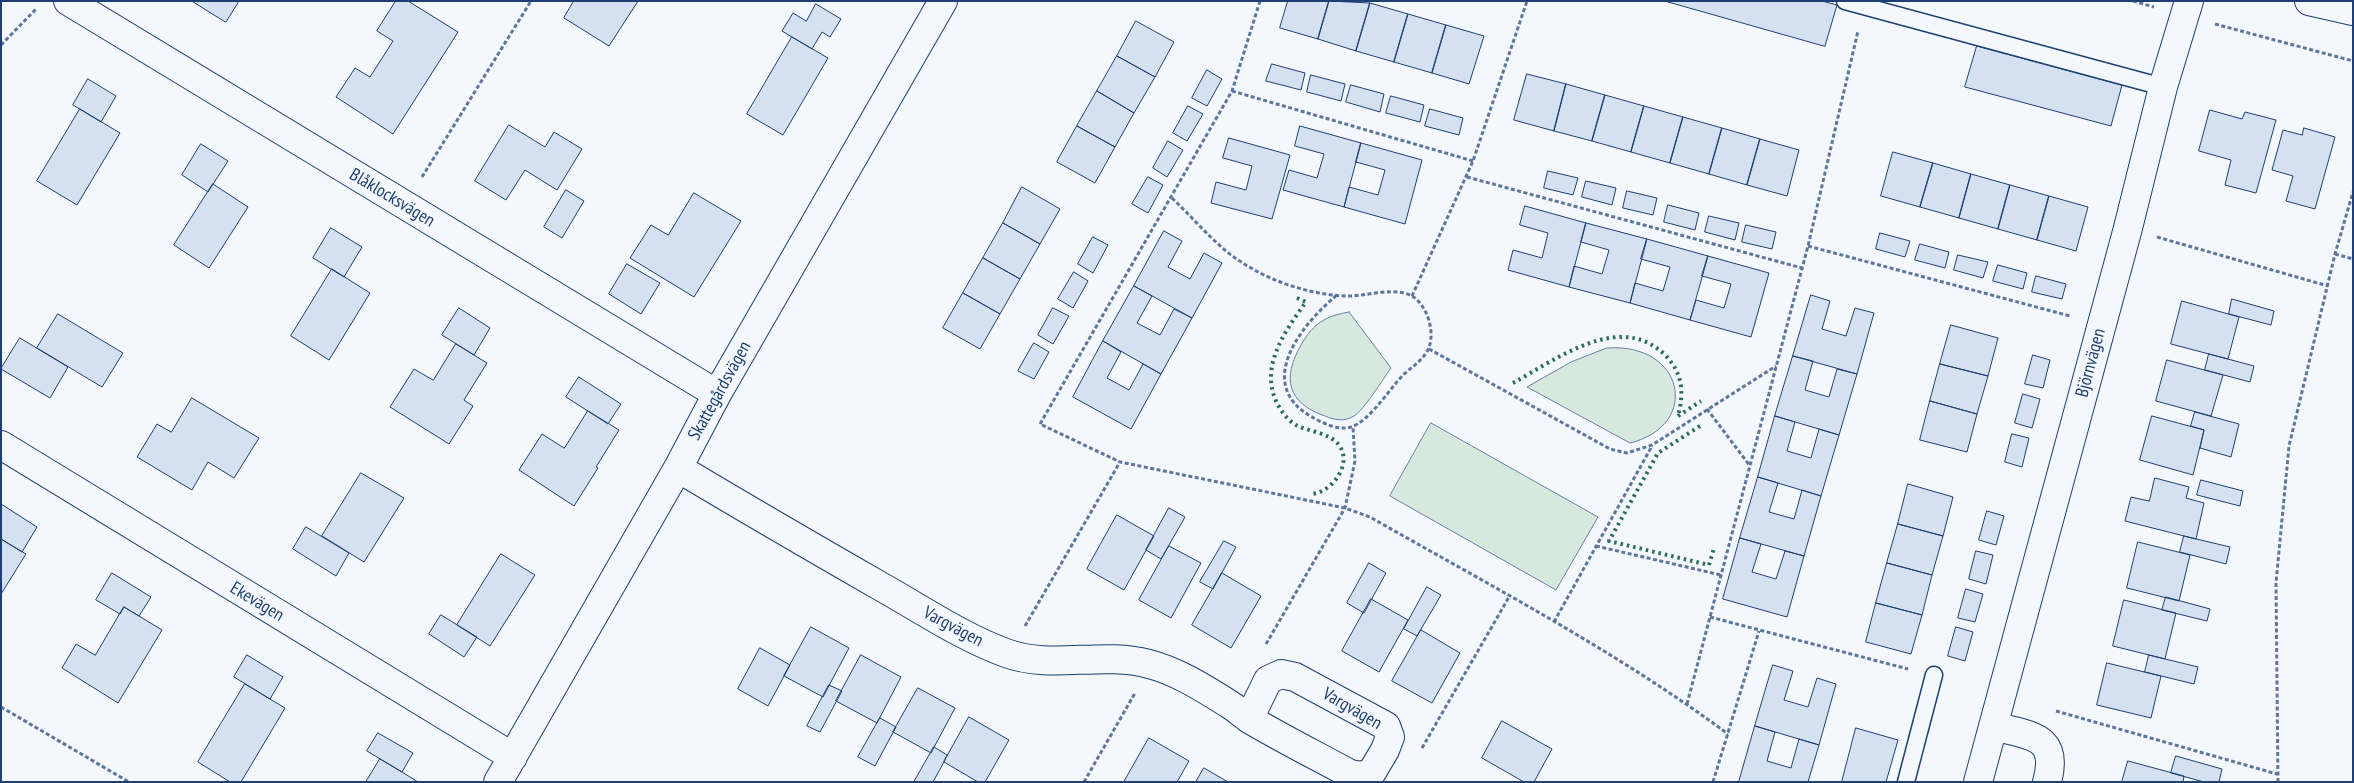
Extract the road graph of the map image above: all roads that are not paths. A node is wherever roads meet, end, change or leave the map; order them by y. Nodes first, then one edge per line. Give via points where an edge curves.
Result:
1 (943, 1) edge
2 (1845, 1) edge
3 (2309, 1) edge
4 (55, 2) edge
5 (2187, 8) edge
6 (2353, 11) edge
7 (2163, 87) junction
8 (717, 394) junction
9 (1, 445) edge
10 (678, 468) junction
11 (1934, 675) road end
12 (1249, 719) junction
13 (1993, 726) junction
14 (513, 757) junction
15 (498, 782) edge
16 (1906, 782) edge
17 (1978, 782) edge
18 (2047, 782) edge

1 - 8 street, Skattegårdsvägen
2 - 7 lane
3 - 6 street
4 - 8 street, Blåklocksvägen
5 - 7 street, Björnvägen
7 - 13 street, Björnvägen
8 - 10 street, Skattegårdsvägen
9 - 14 street, Ekevägen
10 - 12 street, Vargvägen via 984,644 1008,654 1036,659 1100,658 1151,664 1187,680
10 - 14 street, Skattegårdsvägen
11 - 16 lane
12 - 12 street, Vargvägen via 1350,774 1362,776 1372,772 1390,737 1386,726 1295,677 1281,674 1268,680
13 - 17 street, Björnvägen
13 - 18 street via 2043,742 2049,750 2052,764
14 - 15 street, Skattegårdsvägen

